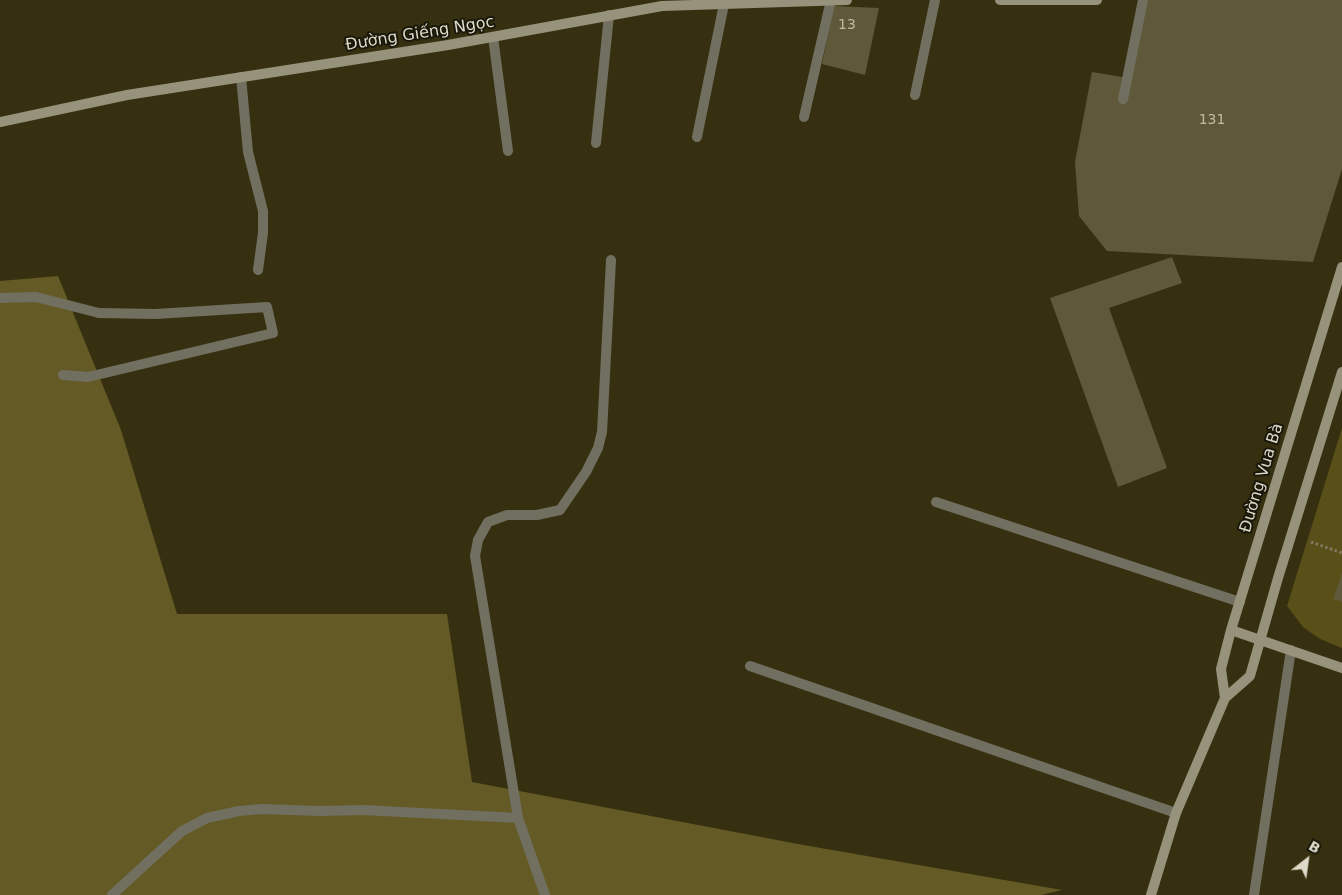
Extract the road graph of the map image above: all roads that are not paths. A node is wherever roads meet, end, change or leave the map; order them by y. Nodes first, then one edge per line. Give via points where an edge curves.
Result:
1 (831, 0) edge
2 (847, 0) edge
3 (935, 0) edge
4 (1000, 0) edge
5 (1097, 0) edge
6 (1143, 0) edge
7 (724, 4) junction
8 (609, 15) junction
9 (492, 37) junction
10 (242, 77) junction
11 (915, 95) dead end
12 (1123, 99) dead end
13 (804, 117) dead end
14 (0, 122) edge
15 (697, 137) dead end
16 (596, 143) dead end
17 (508, 151) dead end
18 (611, 260) dead end
19 (1342, 266) edge
20 (258, 270) dead end
21 (0, 298) edge
22 (1342, 372) edge
23 (63, 376) dead end
24 (936, 502) dead end
25 (1240, 602) junction
26 (1231, 630) junction
27 (1261, 640) junction
28 (1291, 650) junction
29 (750, 666) dead end
30 (1342, 668) edge
31 (1225, 698) junction
32 (1176, 813) junction
33 (518, 818) junction
34 (112, 895) edge
35 (544, 895) edge
36 (1151, 895) edge
37 (1254, 895) edge

1 - 2 main road, Đường Giếng Ngọc
1 - 7 main road, Đường Giếng Ngọc
1 - 13 street
3 - 11 street
4 - 5 main road
6 - 12 street
7 - 8 main road, Đường Giếng Ngọc via 662,6
7 - 15 street
8 - 9 main road, Đường Giếng Ngọc
8 - 16 street
9 - 10 main road, Đường Giếng Ngọc
9 - 17 street
10 - 14 main road, Đường Giếng Ngọc via 127,95
10 - 20 street via 248,152 263,211
18 - 33 street via 602,432 598,448 560,510 507,516 488,522 478,540 475,556
19 - 25 main road, Đường Vua Bà
21 - 23 street via 36,297 99,313 156,314 267,307 272,333 88,378
22 - 27 main road
24 - 25 street
25 - 26 main road, Đường Vua Bà
26 - 27 main road
26 - 31 main road, Đường Vua Bà via 1221,670
27 - 28 main road
27 - 31 main road via 1250,676
28 - 30 main road
28 - 37 street
29 - 32 street
31 - 32 main road
32 - 36 main road
33 - 34 street via 363,810 239,811 207,818 182,831
33 - 35 street

